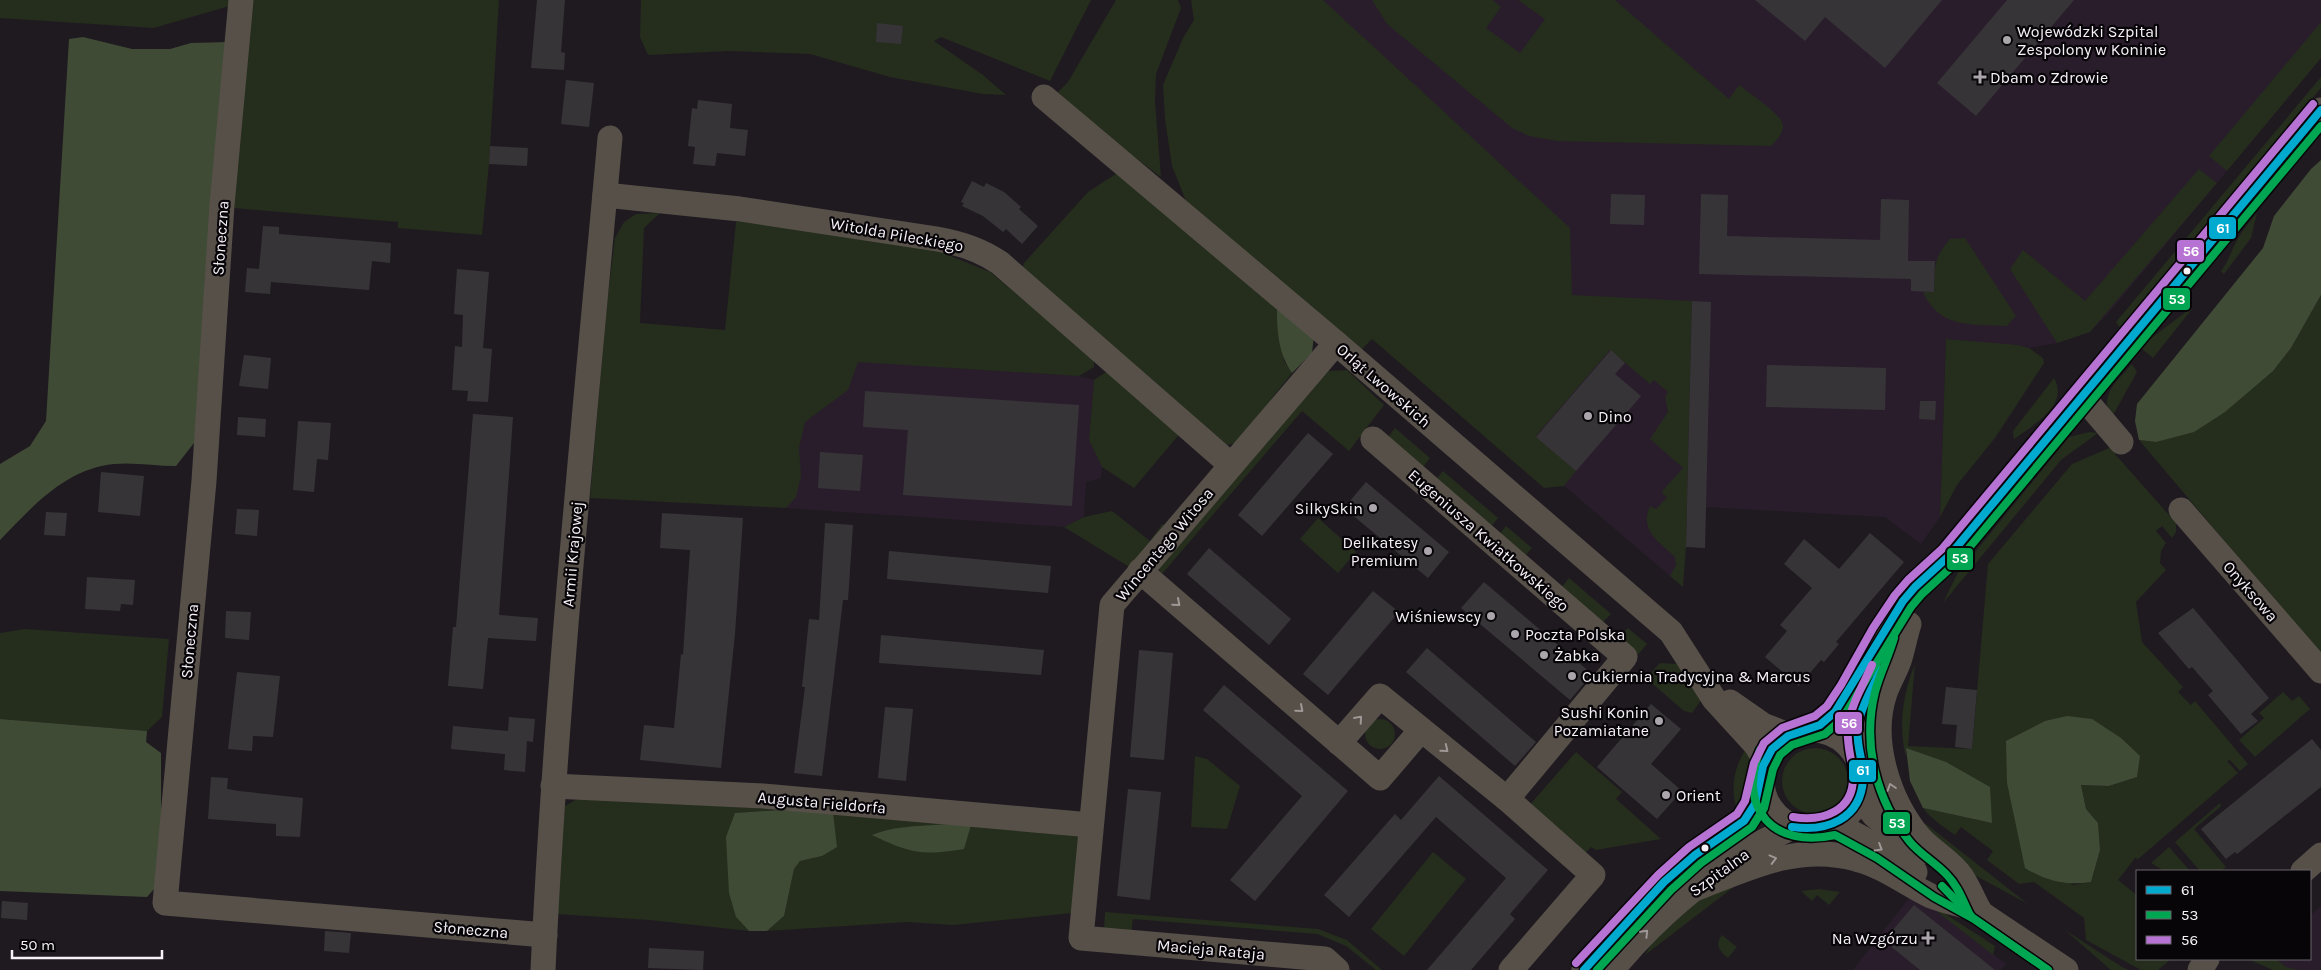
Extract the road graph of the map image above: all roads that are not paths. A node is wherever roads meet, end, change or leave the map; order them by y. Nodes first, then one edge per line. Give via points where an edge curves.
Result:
1 (241, 0) edge
2 (1044, 97) dead end
3 (2321, 110) edge
4 (610, 138) dead end
5 (605, 195) junction
6 (1336, 343) junction
7 (2082, 396) junction
8 (1373, 439) dead end
9 (2121, 442) dead end
10 (1231, 465) junction
11 (2181, 510) dead end
12 (1940, 567) junction
13 (1140, 571) junction
14 (1908, 624) junction
15 (2321, 671) edge
16 (1707, 687) junction
17 (1814, 729) junction
18 (1421, 730) junction
19 (1788, 735) junction
20 (1339, 742) junction
21 (1765, 760) junction
22 (1862, 776) junction
23 (553, 786) junction
24 (1761, 786) junction
25 (1507, 799) junction
26 (1836, 824) junction
27 (1091, 825) junction
28 (1792, 826) junction
29 (2321, 855) edge
30 (2304, 870) edge
31 (1695, 888) junction
32 (1979, 910) junction
33 (544, 935) junction
34 (1081, 938) joint
35 (543, 970) edge
36 (1337, 970) edge
37 (1511, 970) edge
38 (1584, 970) edge
39 (1612, 970) edge
40 (2066, 970) edge

1 - 33 street, Słoneczna via 222,204 204,481 165,903
2 - 6 street, Orląt Lwowskich
3 - 7 street
4 - 5 street, Armii Krajowej
5 - 10 street, Witolda Pileckiego via 740,209 936,239 984,252
5 - 23 street, Armii Krajowej
6 - 10 street, Wincentego Witosa
6 - 16 street, Orląt Lwowskich via 1671,632
7 - 9 street
7 - 12 street
8 - 25 street, Eugeniusza Kwiatkowskiego via 1625,657
10 - 13 street, Wincentego Witosa
11 - 15 street, Onyksowa
12 - 14 street via 1929,594
12 - 17 street via 1918,584 1888,623 1835,713
13 -> 20 street
13 - 27 street, Wincentego Witosa via 1112,605
14 - 22 street via 1883,665 1860,717 1857,742
32 -> 14 street via 1960,874 1934,852 1906,819 1885,769 1880,719
16 - 19 street, Orląt Lwowskich via 1763,725
16 - 21 street, Orląt Lwowskich
17 - 19 street
17 - 22 street via 1830,732 1844,741 1855,752
20 -> 18 street via 1380,696
18 - 20 street via 1380,778
18 -> 25 street
19 - 21 street
21 - 24 street
22 - 26 street via 1854,808
22 - 32 street via 1868,807 1874,815 1943,872
23 - 27 street, Augusta Fieldorfa via 763,796
23 - 33 street, Armii Krajowej
24 - 28 street via 1770,808
24 - 38 street, Szpitalna via 1754,808 1745,821 1676,872
25 - 37 street via 1593,875
26 - 28 street via 1814,830
26 -> 32 street
27 - 34 street, Wincentego Witosa
28 - 31 street, Szpitalna
29 - 30 street
31 -> 32 street via 1760,862 1807,853 1856,859 1892,873 1932,896
39 -> 31 street, Szpitalna via 1649,929
32 - 40 street
33 - 35 street, Armii Krajowej
34 - 36 street, Macieja Rataja via 1325,959

